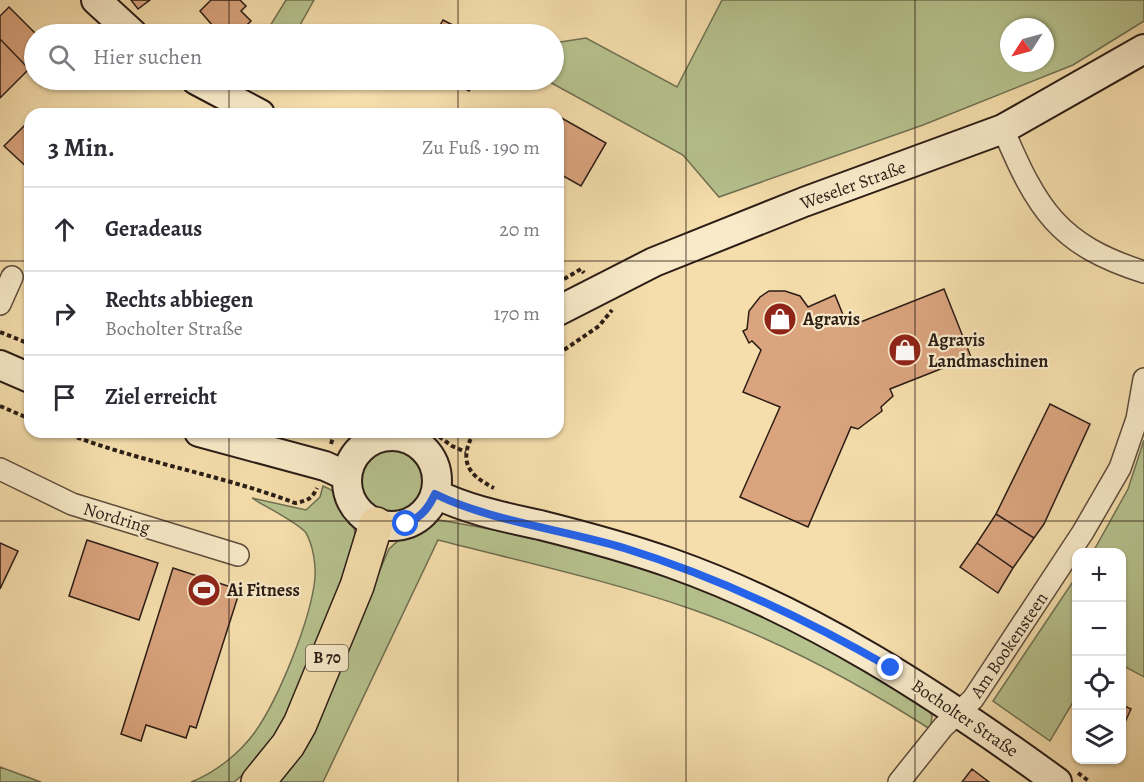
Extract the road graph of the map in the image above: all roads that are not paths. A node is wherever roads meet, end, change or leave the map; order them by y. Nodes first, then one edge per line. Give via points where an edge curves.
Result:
1 (96, 0) edge
2 (122, 24) edge
3 (1144, 50) edge
4 (215, 90) edge
5 (249, 108) edge
6 (1003, 129) junction
7 (1144, 272) edge
8 (12, 277) dead end
9 (0, 304) edge
10 (564, 304) edge
11 (0, 365) edge
12 (24, 375) edge
13 (1144, 380) edge
14 (220, 438) edge
15 (384, 438) edge
16 (423, 438) edge
17 (0, 469) edge
18 (336, 471) junction
19 (435, 494) junction
20 (376, 524) junction
21 (238, 555) dead end
22 (959, 713) junction
23 (258, 782) edge
24 (899, 782) edge
25 (1057, 782) edge

1 - 2 main road
3 - 6 main road, Weseler Straße
4 - 5 main road
6 - 7 street via 1040,204 1075,242 1113,262
6 - 10 main road, Weseler Straße via 676,253
8 - 9 street
11 - 12 main road
13 - 22 street, Am Bookensteen via 1137,419 1119,468 1083,532 980,691
14 - 18 main road
15 - 18 main road via 371,441
16 - 19 main road via 425,451 434,464
17 - 21 street, Nordring via 72,504
18 - 20 main road via 363,516
19 - 20 main road via 429,507 412,521 391,526
19 - 22 main road, Bocholter Straße via 468,508 670,563 745,592 851,645
20 - 23 main road, B 70 via 357,586 300,724
22 - 24 street, Am Bookensteen
22 - 25 main road, Bocholter Straße

